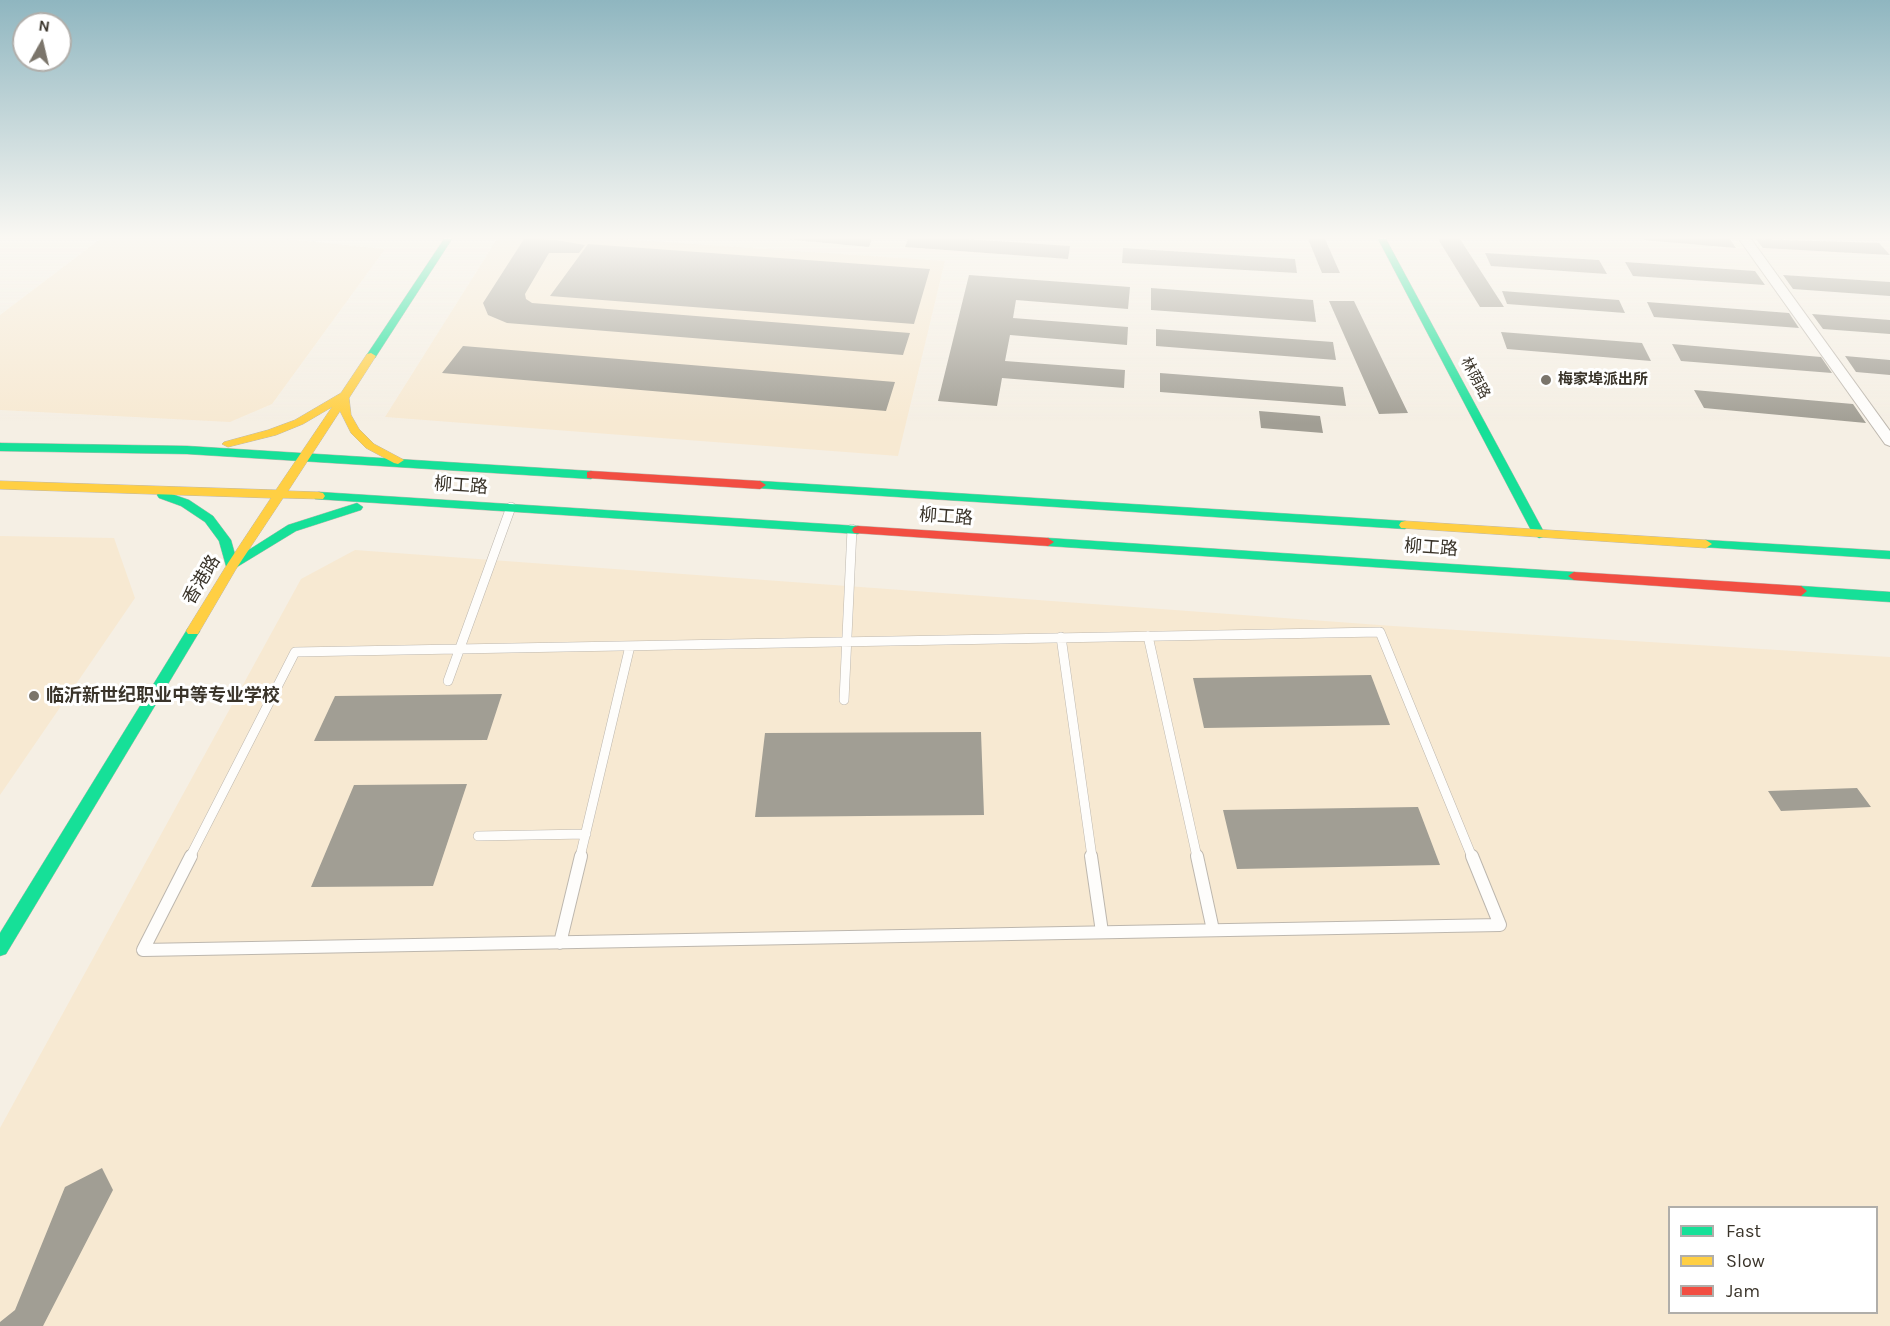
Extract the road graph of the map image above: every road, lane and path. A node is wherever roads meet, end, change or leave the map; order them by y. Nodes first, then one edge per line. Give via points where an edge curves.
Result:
1 (407, 301) edge
2 (1415, 301) edge
3 (1789, 301) edge
4 (343, 396) junction
5 (1890, 441) edge
6 (0, 447) edge
7 (187, 450) junction
8 (303, 457) junction
9 (405, 462) junction
10 (0, 486) edge
11 (137, 488) junction
12 (278, 495) junction
13 (403, 500) junction
14 (511, 507) junction
15 (853, 524) junction
16 (1541, 539) junction
17 (1890, 555) edge
18 (232, 566) junction
19 (1890, 597) edge
20 (1148, 636) junction
21 (1061, 637) junction
22 (847, 642) junction
23 (630, 646) junction
24 (460, 649) junction
25 (448, 681) dead end
26 (844, 700) dead end
27 (586, 834) junction
28 (478, 836) dead end
29 (1213, 930) junction
30 (1102, 932) junction
31 (560, 943) junction
32 (0, 948) edge

1 - 4 main road, 香港路
2 - 16 main road, 林荫路
3 - 5 street
4 - 7 main road via 272,433
4 - 8 main road, 香港路
4 - 9 main road via 350,423 362,439
6 - 7 main road, 柳工路
7 - 8 main road, 柳工路
8 - 9 main road, 柳工路
8 - 12 main road, 香港路
9 - 16 main road, 柳工路 via 858,496
10 - 11 main road, 柳工路
11 - 12 main road, 柳工路
11 - 18 main road via 185,503 209,519 225,540
12 - 13 main road, 柳工路
12 - 18 main road, 香港路
13 - 14 main road, 柳工路
13 - 18 main road via 359,506 314,519 271,539
14 - 15 main road, 柳工路
14 - 24 lane
15 - 19 main road, 柳工路 via 1556,569
15 - 22 lane
16 - 17 main road, 柳工路
18 - 32 main road, 香港路
20 - 21 lane
20 - 29 lane
20 - 29 lane via 1380,632 1500,925
21 - 22 lane
21 - 30 lane
22 - 23 lane
22 - 26 lane
23 - 24 lane
23 - 27 lane
24 - 25 lane
24 - 31 lane via 295,652 143,950
27 - 28 lane
27 - 31 lane
29 - 30 lane
30 - 31 lane

